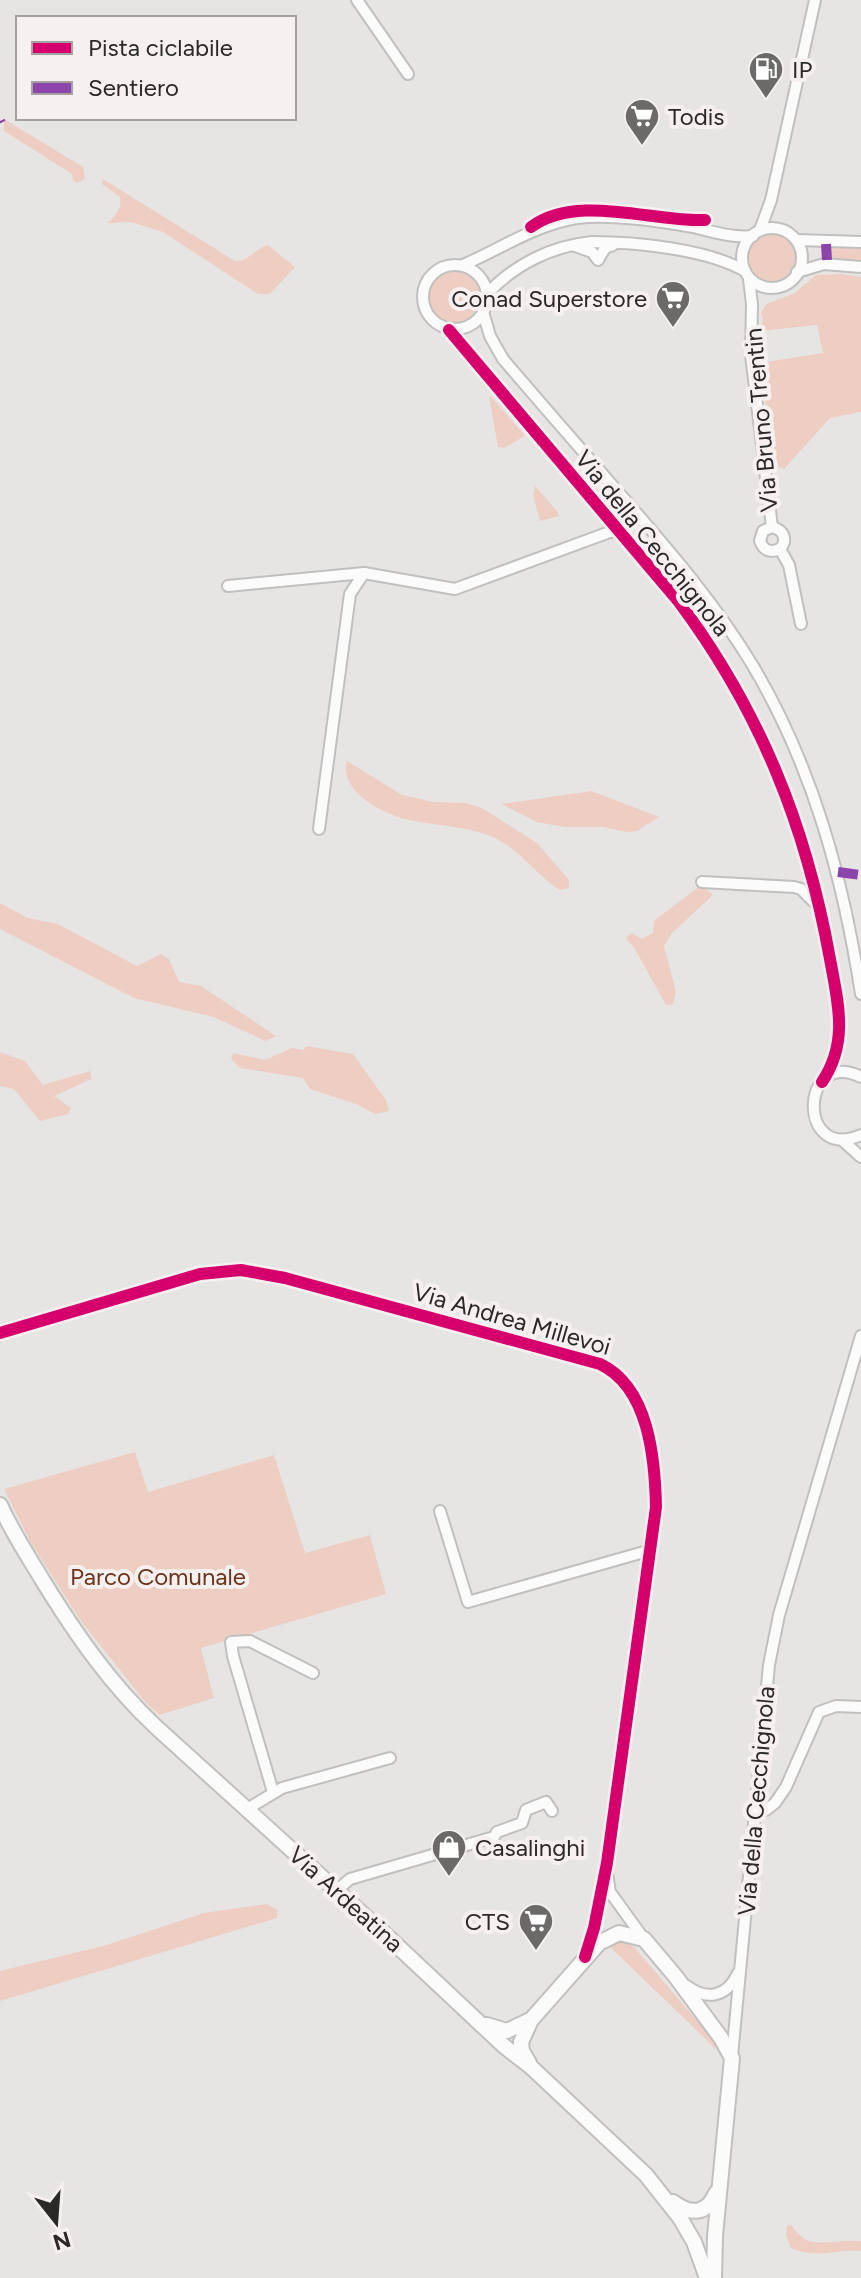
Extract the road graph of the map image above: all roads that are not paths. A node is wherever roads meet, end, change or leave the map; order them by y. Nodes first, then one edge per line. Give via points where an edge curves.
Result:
1 (357, 0) edge
2 (815, 0) edge
3 (408, 74) dead end
4 (771, 200) junction
5 (784, 229) junction
6 (757, 233) junction
7 (797, 240) junction
8 (861, 242) edge
9 (619, 244) junction
10 (567, 246) junction
11 (463, 265) junction
12 (861, 267) edge
13 (797, 272) junction
14 (747, 275) junction
15 (773, 288) junction
16 (487, 294) junction
17 (483, 312) junction
18 (752, 313) junction
19 (449, 330) junction
20 (603, 512) junction
21 (772, 527) junction
22 (625, 537) junction
23 (588, 540) junction
24 (780, 549) junction
25 (364, 573) junction
26 (228, 586) dead end
27 (801, 624) dead end
28 (319, 829) dead end
29 (809, 860) junction
30 (702, 882) dead end
31 (794, 887) junction
32 (821, 910) junction
33 (861, 994) edge
34 (861, 1077) edge
35 (822, 1082) junction
36 (861, 1135) edge
37 (840, 1139) junction
38 (861, 1157) edge
39 (0, 1333) edge
40 (861, 1336) edge
41 (0, 1505) edge
42 (440, 1511) dead end
43 (651, 1550) junction
44 (313, 1673) dead end
45 (861, 1707) edge
46 (390, 1758) dead end
47 (273, 1792) junction
48 (247, 1809) junction
49 (552, 1811) dead end
50 (756, 1811) junction
51 (607, 1863) junction
52 (337, 1890) junction
53 (644, 1939) junction
54 (585, 1957) junction
55 (741, 1964) junction
56 (676, 1977) junction
57 (478, 2020) junction
58 (531, 2020) junction
59 (732, 2058) junction
60 (531, 2067) junction
61 (719, 2185) junction
62 (666, 2198) junction
63 (707, 2278) edge
64 (714, 2278) edge

1 - 3 street
2 - 4 street
4 - 5 street
4 - 6 street
5 - 6 street
5 - 7 street
6 - 11 street via 732,237 689,227 579,218 540,229
6 - 14 street via 743,254
7 - 8 street
7 - 13 street via 802,255
9 - 10 street
9 - 10 street via 605,248 598,260 582,247
9 - 14 street via 648,247 664,259 680,251 710,256
10 - 16 street via 505,275
11 - 16 street via 477,272
11 - 19 street via 439,269 424,289 427,313
12 - 13 street via 824,264
13 - 15 street
14 - 15 street via 758,286
14 - 18 street, Via Bruno Trentin
15 - 18 street, Via Bruno Trentin
16 - 17 street
17 - 19 street via 473,324
17 - 33 street, Via della Cecchignola via 503,359 665,545 754,667 787,732 827,834
18 - 21 street, Via Bruno Trentin via 751,355
19 - 20 street, Via della Cecchignola
20 - 22 street, Via della Cecchignola
20 - 23 street via 603,528
21 - 24 street, Via Bruno Trentin via 784,535
21 - 24 street, Via Bruno Trentin via 763,531 762,546
22 - 23 street via 615,531
22 - 29 street, Via della Cecchignola via 707,639 746,705 784,787
23 - 25 street via 455,589
24 - 27 street, Via Bruno Trentin via 790,569
25 - 26 street
25 - 28 street via 350,594
29 - 31 street via 805,878
29 - 32 street, Via della Cecchignola
30 - 31 street
31 - 32 street
32 - 35 street, Via della Cecchignola via 840,1030 834,1065
34 - 35 street via 845,1073
35 - 37 street, Via della Cecchignola via 815,1091 813,1113 824,1132
36 - 37 street
37 - 38 street
39 - 43 street, Via Andrea Millevoi via 189,1276 241,1270 600,1364 625,1383 644,1425 656,1469
40 - 50 street, Via della Cecchignola via 779,1615 769,1665
41 - 48 main road, Via Ardeatina via 108,1677
42 - 43 street via 468,1602
43 - 51 street, Via Andrea Millevoi
44 - 47 street via 250,1641 231,1642
45 - 50 street via 819,1712 782,1794 769,1808
46 - 47 street
47 - 48 street
48 - 52 main road, Via Ardeatina
49 - 52 street via 546,1802 533,1806 522,1823 494,1837 346,1880
50 - 55 street, Via della Cecchignola
51 - 53 street via 610,1892
51 - 54 street, Via Andrea Millevoi
52 - 57 main road, Via Ardeatina
53 - 54 main road via 615,1933
53 - 56 main road
54 - 58 main road, Via Andrea Millevoi
55 - 56 street via 730,1986 716,1995 697,1993
55 - 59 street, Via della Cecchignola
56 - 59 main road
57 - 58 main road via 505,2031
57 - 60 main road, Via Ardeatina
58 - 60 main road via 521,2045
59 - 61 main road, Via della Cecchignola
60 - 62 main road, Via Ardeatina
61 - 62 main road via 710,2205 698,2211
61 - 64 main road, Via della Cecchignola
62 - 63 main road, Via Ardeatina via 687,2229

